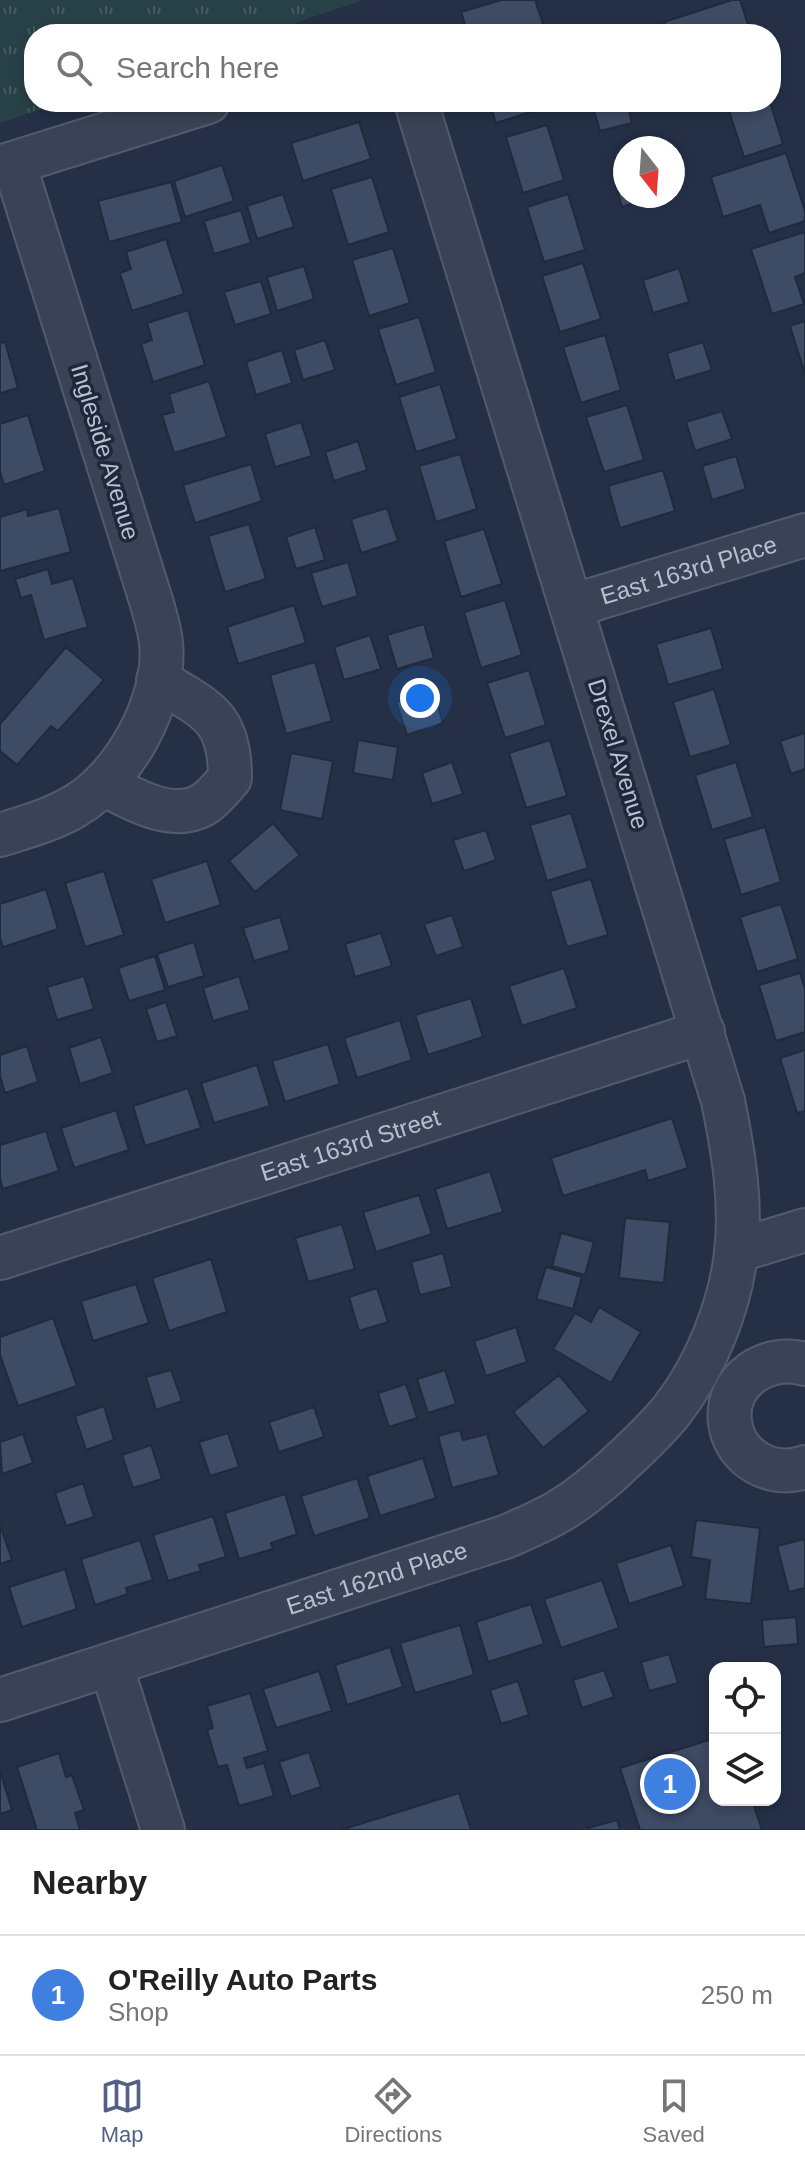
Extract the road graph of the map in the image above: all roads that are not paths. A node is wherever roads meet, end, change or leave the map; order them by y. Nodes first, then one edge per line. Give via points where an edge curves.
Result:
1 (176, 112) edge
2 (419, 112) edge
3 (7, 165) edge
4 (805, 535) edge
5 (572, 606) junction
6 (158, 680) junction
7 (104, 784) junction
8 (0, 835) edge
9 (703, 1032) junction
10 (805, 1230) edge
11 (736, 1251) junction
12 (0, 1258) edge
13 (805, 1364) edge
14 (698, 1369) junction
15 (738, 1387) junction
16 (805, 1467) edge
17 (111, 1665) junction
18 (0, 1700) edge
19 (163, 1830) edge

1 - 3 street
2 - 5 street, Drexel Avenue
3 - 6 street, Ingleside Avenue via 153,607 161,645
4 - 5 street, East 163rd Place
5 - 9 street, Drexel Avenue
6 - 7 street, Ingleside Avenue via 135,742
6 - 7 street via 216,718 230,749 230,778 205,804 178,811 144,805
7 - 8 street via 76,806
9 - 11 street, Drexel Avenue via 732,1145
9 - 12 street, East 163rd Street
10 - 11 street
11 - 14 street, Drexel Avenue via 728,1293
13 - 15 street via 766,1364
14 - 15 street
14 - 17 street, East 162nd Place via 673,1409 641,1444 557,1513 505,1537
15 - 16 street via 730,1422 745,1455 778,1471
17 - 18 street, East 162nd Place
17 - 19 street

